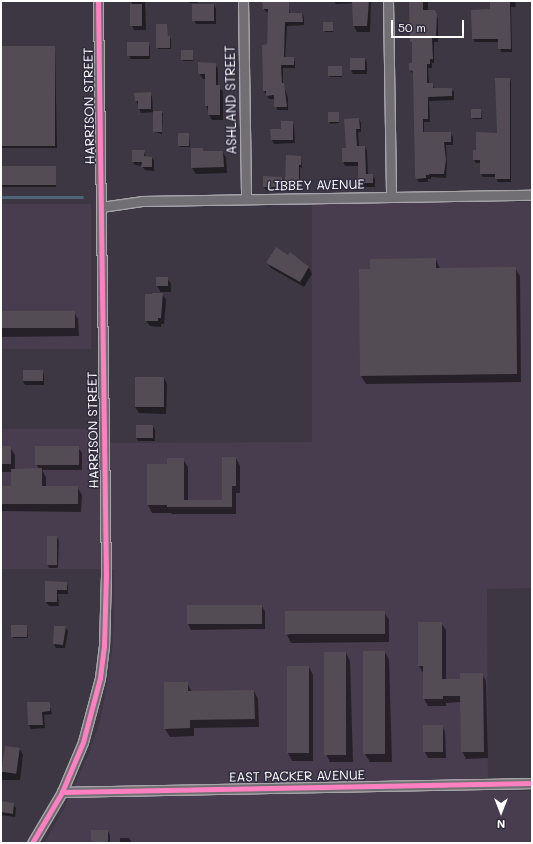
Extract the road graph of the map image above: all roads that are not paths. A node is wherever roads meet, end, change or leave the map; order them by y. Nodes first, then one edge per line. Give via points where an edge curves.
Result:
1 (98, 1) edge
2 (243, 1) edge
3 (388, 1) edge
4 (532, 195) edge
5 (391, 197) junction
6 (246, 199) junction
7 (101, 207) junction
8 (532, 783) edge
9 (62, 792) junction
10 (32, 843) edge

1 - 7 street, HARRISON STREET
2 - 6 street, ASHLAND STREET
3 - 5 street
4 - 5 street, LIBBEY AVENUE
5 - 6 street, LIBBEY AVENUE
6 - 7 street, LIBBEY AVENUE via 142,201
7 - 9 street, HARRISON STREET via 106,627 93,710
8 - 9 street, EAST PACKER AVENUE
9 - 10 street, HARRISON STREET

